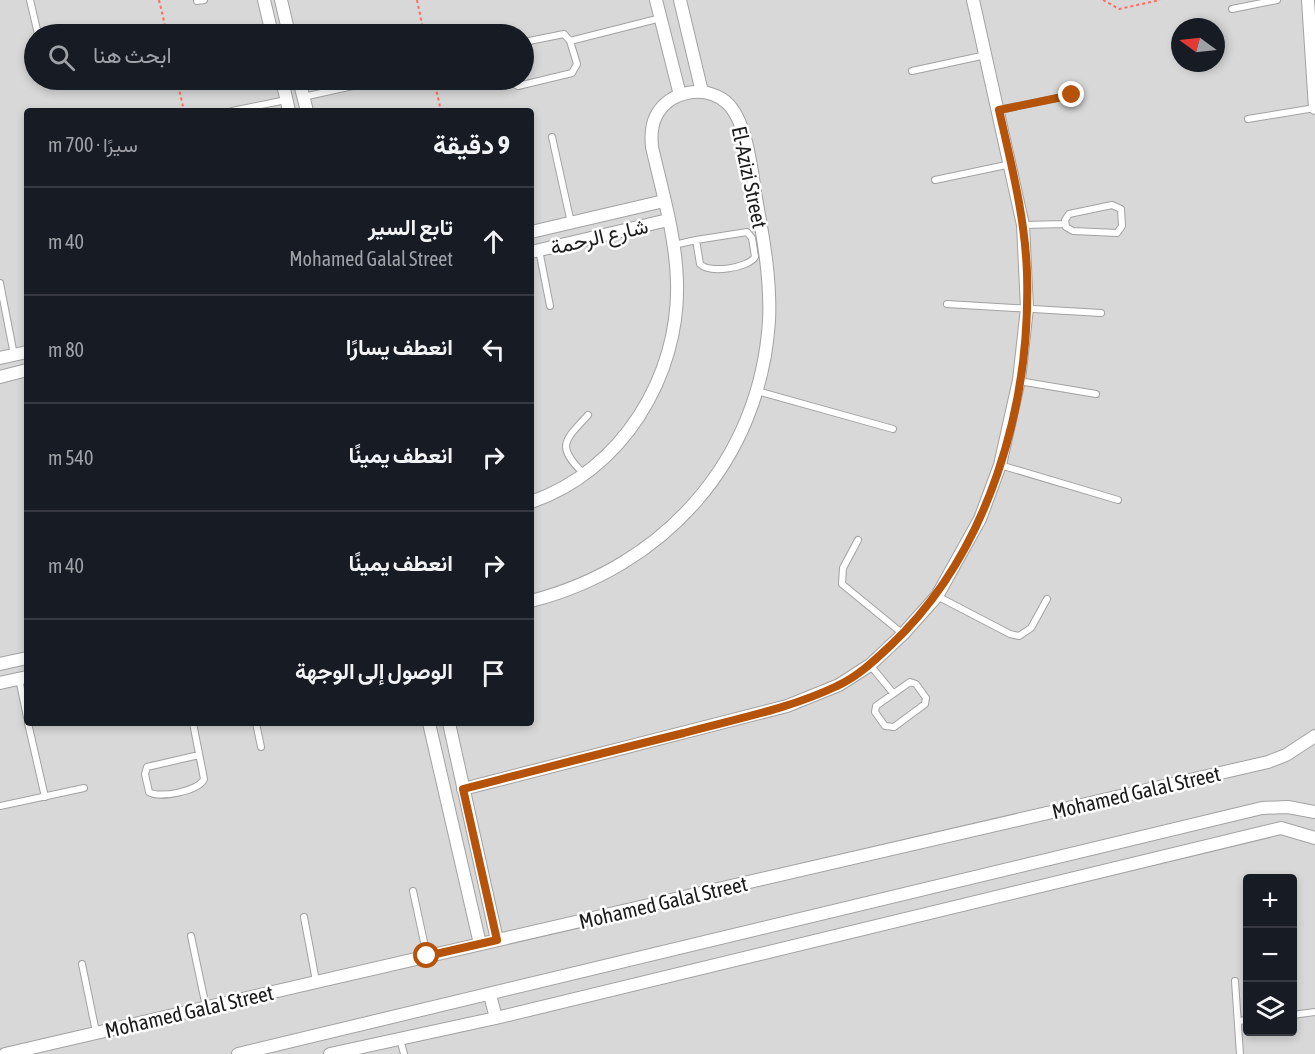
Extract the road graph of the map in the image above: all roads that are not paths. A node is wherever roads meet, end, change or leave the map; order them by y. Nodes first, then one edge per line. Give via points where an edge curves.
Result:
1 (30, 0) edge
2 (204, 0) edge
3 (264, 0) edge
4 (281, 0) edge
5 (656, 0) edge
6 (680, 0) edge
7 (974, 0) edge
8 (1277, 0) edge
9 (1308, 0) edge
10 (197, 2) dead end
11 (1232, 9) dead end
12 (661, 18) junction
13 (36, 24) edge
14 (270, 24) edge
15 (287, 24) edge
16 (534, 40) edge
17 (570, 41) junction
18 (987, 55) junction
19 (912, 71) dead end
20 (534, 82) edge
21 (284, 90) edge
22 (301, 90) edge
23 (335, 90) edge
24 (702, 92) junction
25 (680, 95) junction
26 (1072, 95) dead end
27 (303, 97) junction
28 (288, 105) edge
29 (260, 108) edge
30 (306, 108) edge
31 (1315, 108) edge
32 (999, 110) junction
33 (1248, 119) dead end
34 (552, 137) dead end
35 (1011, 164) junction
36 (935, 180) dead end
37 (664, 201) junction
38 (668, 220) junction
39 (571, 223) junction
40 (1065, 224) junction
41 (1023, 225) junction
42 (534, 231) edge
43 (696, 240) junction
44 (673, 245) junction
45 (535, 251) edge
46 (0, 283) edge
47 (947, 304) dead end
48 (550, 306) dead end
49 (1027, 308) junction
50 (1101, 313) dead end
51 (24, 353) edge
52 (14, 355) junction
53 (0, 358) edge
54 (24, 371) edge
55 (0, 377) edge
56 (1019, 381) junction
57 (757, 391) junction
58 (1096, 394) dead end
59 (588, 415) dead end
60 (893, 429) dead end
61 (1000, 465) junction
62 (584, 474) junction
63 (534, 500) edge
64 (1118, 500) dead end
65 (858, 540) dead end
66 (937, 596) junction
67 (1047, 599) dead end
68 (534, 600) edge
69 (903, 634) junction
70 (24, 658) edge
71 (1, 661) edge
72 (870, 665) junction
73 (23, 678) edge
74 (0, 683) edge
75 (893, 693) junction
76 (29, 726) edge
77 (194, 726) edge
78 (257, 726) edge
79 (430, 726) edge
80 (449, 726) edge
81 (1315, 736) edge
82 (261, 747) dead end
83 (199, 755) junction
84 (84, 788) dead end
85 (463, 789) junction
86 (45, 797) junction
87 (0, 806) edge
88 (1315, 812) edge
89 (1315, 838) edge
90 (413, 891) dead end
91 (304, 917) dead end
92 (191, 936) dead end
93 (497, 940) junction
94 (480, 944) junction
95 (427, 956) junction
96 (82, 964) dead end
97 (316, 981) junction
98 (1235, 981) dead end
99 (490, 995) junction
100 (206, 1007) junction
101 (1315, 1012) edge
102 (1297, 1014) edge
103 (496, 1018) junction
104 (1243, 1020) edge
105 (1238, 1021) junction
106 (96, 1032) junction
107 (400, 1039) junction
108 (5, 1054) edge
109 (238, 1054) edge
110 (330, 1054) edge
111 (404, 1054) edge
112 (1240, 1054) edge

1 - 13 lane
2 - 10 lane
3 - 14 street
4 - 15 street
5 - 12 street
6 - 24 street
7 - 18 street
8 - 11 lane
9 - 31 street
12 - 17 lane
12 - 25 street
16 - 17 lane via 560,34
17 - 20 lane via 577,64 572,73
18 - 19 lane
18 - 32 street
21 - 28 street
22 - 27 street
23 - 27 lane
24 - 25 street
24 - 57 street, El-Azizi Street via 726,102 741,124 755,193 769,319
25 - 37 street via 666,103 651,131
26 - 32 lane
27 - 30 street
28 - 29 lane
31 - 33 lane
32 - 35 street
34 - 39 lane
35 - 36 lane
35 - 41 street
37 - 38 street
37 - 39 street, شارع الرحمة
38 - 44 street
38 - 45 street, شارع الرحمة
39 - 42 street, شارع الرحمة
40 - 40 lane via 1073,231 1118,233 1122,226 1121,209 1112,205 1073,213 1066,217
40 - 41 lane
41 - 49 street
43 - 43 lane via 700,264 705,268 748,264 755,257 747,232
43 - 44 lane
44 - 62 street via 677,314 664,367 649,400 624,437
45 - 48 lane
46 - 52 lane
47 - 49 lane
49 - 50 lane
49 - 56 street
51 - 52 street
52 - 53 street
54 - 55 street
56 - 58 lane
56 - 61 street
57 - 60 lane
57 - 68 street, El-Azizi Street via 728,458 684,516 657,541 620,566 562,593
59 - 62 lane via 565,446 570,460
61 - 64 lane
61 - 66 street via 980,519
62 - 63 street
65 - 69 lane via 843,568 842,584
66 - 67 lane via 1020,636 1031,628
66 - 69 street
69 - 72 street
70 - 71 street
72 - 75 lane
72 - 85 street via 839,686 787,706
73 - 74 street
75 - 75 lane via 875,709 888,727 904,720 926,701 913,682
76 - 86 lane
77 - 83 lane
78 - 82 lane
79 - 94 street
80 - 85 street
81 - 93 street, Mohamed Galal Street via 1268,762
83 - 83 lane via 147,767 149,792 159,796 201,786 204,779
84 - 86 lane
85 - 93 street
86 - 87 lane
88 - 99 street via 1262,808
89 - 103 street via 1281,828
90 - 95 lane
91 - 97 lane
92 - 100 lane
93 - 94 street, Mohamed Galal Street
94 - 95 street, Mohamed Galal Street
95 - 97 street, Mohamed Galal Street
96 - 106 lane
97 - 100 street, Mohamed Galal Street
98 - 105 lane
99 - 103 street
99 - 109 street
100 - 106 street, Mohamed Galal Street
101 - 102 lane
103 - 107 street
104 - 105 lane
105 - 112 lane
106 - 108 street, Mohamed Galal Street
107 - 110 street
107 - 111 lane

